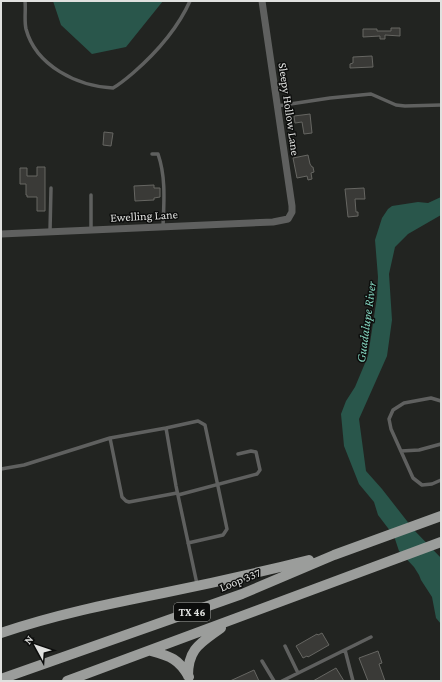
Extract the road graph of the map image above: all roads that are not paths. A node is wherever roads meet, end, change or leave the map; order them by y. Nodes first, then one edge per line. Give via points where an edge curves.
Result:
1 (25, 1) edge
2 (190, 1) edge
3 (262, 1) edge
4 (441, 105) edge
5 (277, 106) junction
6 (152, 154) dead end
7 (51, 188) dead end
8 (91, 195) dead end
9 (288, 219) joint
10 (163, 226) junction
11 (91, 229) junction
12 (50, 231) junction
13 (1, 234) edge
14 (441, 401) edge
15 (166, 428) junction
16 (110, 438) junction
17 (441, 444) edge
18 (401, 451) junction
19 (238, 454) dead end
20 (1, 469) edge
21 (441, 480) edge
22 (218, 485) junction
23 (177, 494) junction
24 (441, 516) edge
25 (441, 542) edge
26 (188, 544) junction
27 (334, 555) junction
28 (197, 585) junction
29 (231, 621) junction
30 (1, 633) edge
31 (371, 637) dead end
32 (285, 646) dead end
33 (345, 650) junction
34 (151, 651) junction
35 (262, 661) dead end
36 (298, 673) junction
37 (3, 678) edge
38 (189, 678) edge
39 (67, 681) edge
40 (274, 681) edge
41 (282, 681) edge
42 (353, 681) edge

1 - 2 lane via 26,28 34,48 49,65 77,81 113,88 161,46 176,27
3 - 5 street, Sleepy Hollow Lane
4 - 5 lane via 400,106 371,94
5 - 9 street, Sleepy Hollow Lane via 292,206
6 - 10 lane via 158,154 161,165 164,189
7 - 12 lane
8 - 11 lane
9 - 10 street, Ewelling Lane via 273,222
10 - 11 street, Ewelling Lane
11 - 12 street, Ewelling Lane
12 - 13 street, Ewelling Lane
14 - 18 lane via 431,398 416,400 404,403 393,410 389,419
15 - 16 lane
15 - 22 lane via 198,421 205,425
15 - 23 lane
16 - 20 lane via 24,465
16 - 23 lane via 122,497 126,501
17 - 18 lane via 419,450
18 - 21 lane via 413,478 422,485
19 - 22 lane via 256,452 259,472
22 - 23 lane
22 - 26 lane via 226,532
23 - 26 lane
24 - 27 main road, Loop 337 / TX 46
25 - 29 main road, TX 46
26 - 28 lane
27 - 28 main road
27 - 37 main road, Loop 337 / TX 46 via 242,594
28 - 30 main road via 63,614
29 - 34 main road, TX 46
29 - 38 main road via 194,650 190,658
31 - 33 lane
32 - 36 lane
33 - 36 lane
33 - 42 lane
34 - 38 main road via 170,656
34 - 39 main road, TX 46
35 - 40 lane
36 - 41 lane

